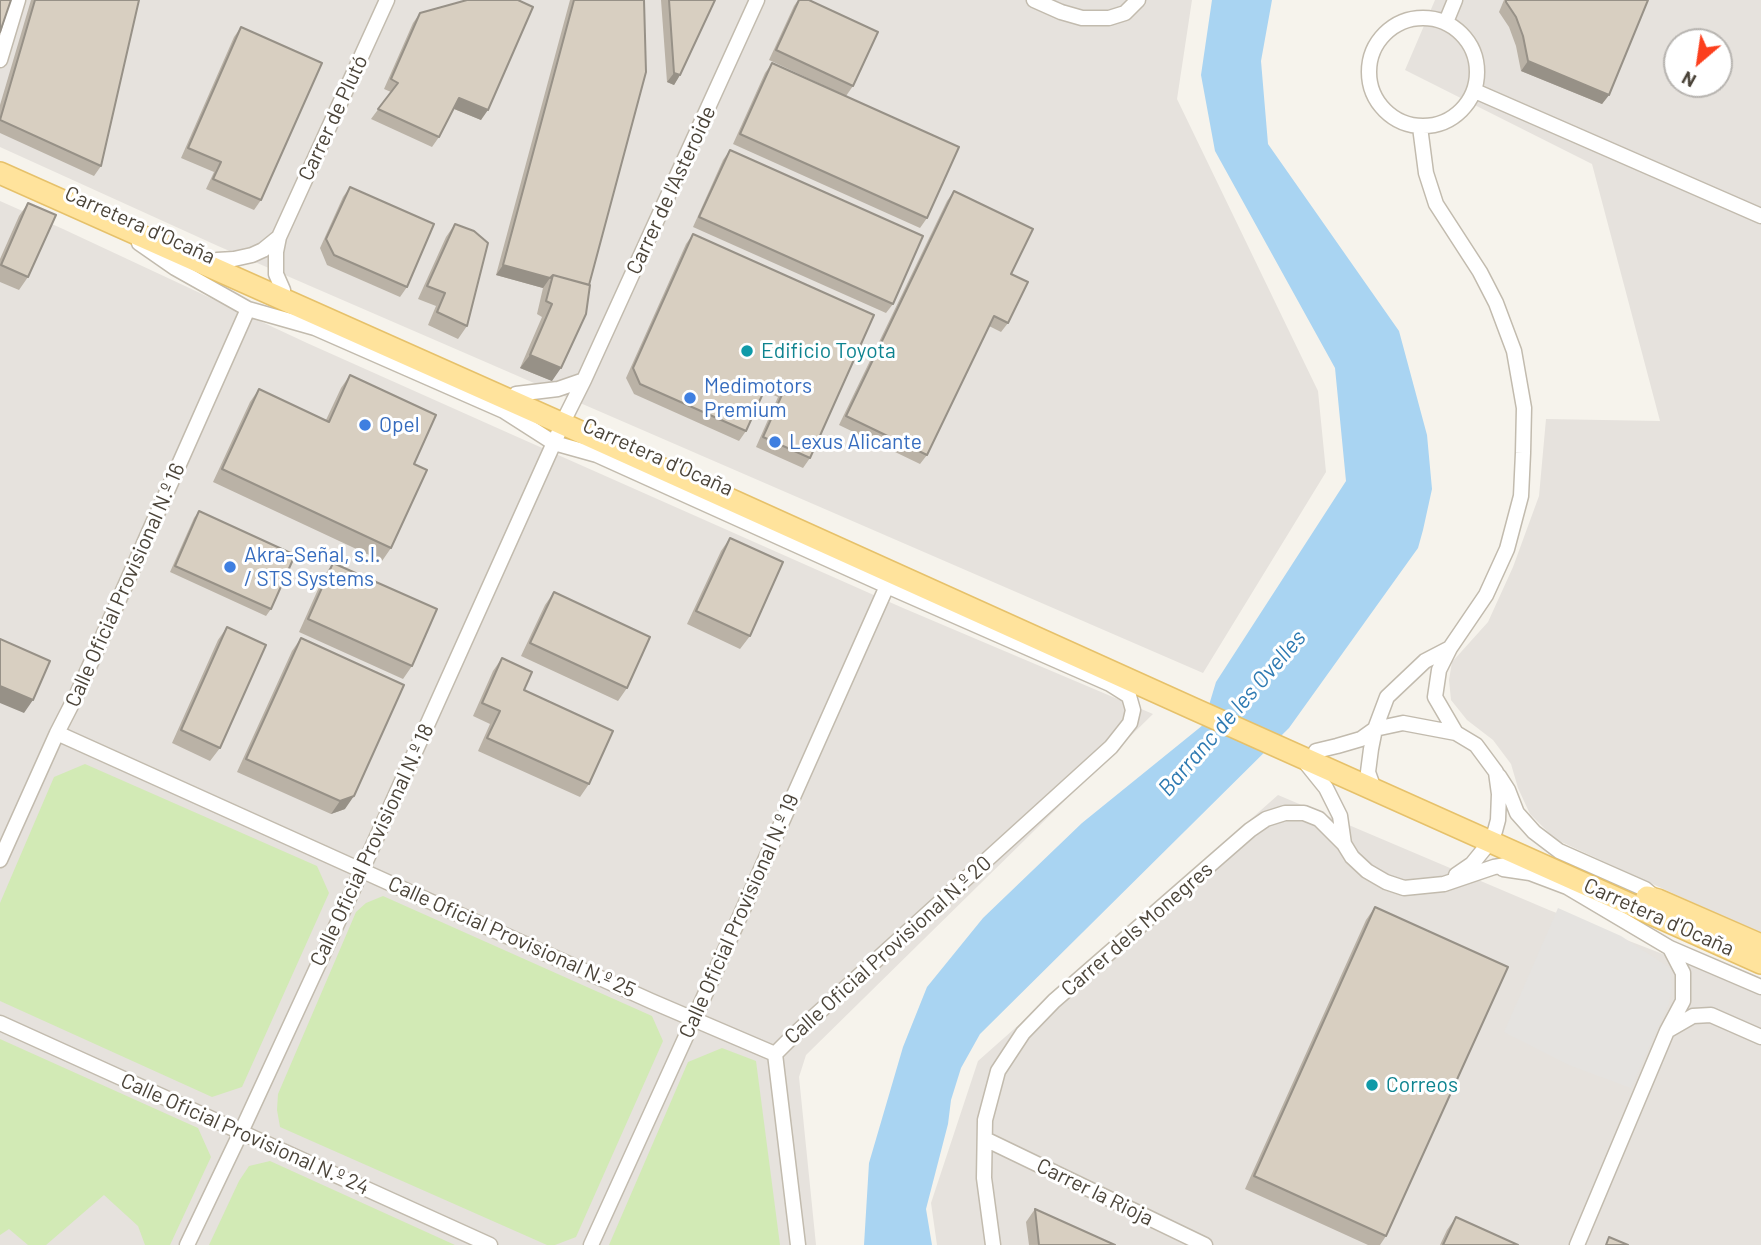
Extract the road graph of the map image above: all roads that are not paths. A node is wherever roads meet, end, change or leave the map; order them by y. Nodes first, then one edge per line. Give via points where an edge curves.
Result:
1 (18, 0) edge
2 (387, 0) edge
3 (757, 0) edge
4 (1034, 0) edge
5 (1138, 0) edge
6 (1455, 0) edge
7 (1446, 22) junction
8 (0, 60) edge
9 (1475, 91) junction
10 (1420, 127) junction
11 (0, 161) edge
12 (0, 173) edge
13 (1761, 216) edge
14 (104, 219) junction
15 (279, 237) junction
16 (217, 260) junction
17 (283, 290) junction
18 (248, 309) junction
19 (584, 380) junction
20 (516, 394) junction
21 (561, 427) junction
22 (887, 586) junction
23 (1450, 648) junction
24 (1133, 710) joint
25 (1375, 729) junction
26 (57, 733) junction
27 (1456, 733) junction
28 (1307, 751) junction
29 (1496, 772) junction
30 (1371, 781) junction
31 (1492, 836) junction
32 (1343, 844) junction
33 (0, 860) edge
34 (1533, 860) junction
35 (1494, 867) junction
36 (362, 870) junction
37 (1562, 879) junction
38 (1444, 884) junction
39 (1658, 900) junction
40 (1761, 945) edge
41 (1670, 948) junction
42 (1761, 963) edge
43 (1761, 987) edge
44 (693, 1019) junction
45 (0, 1023) edge
46 (1667, 1031) junction
47 (1761, 1037) edge
48 (775, 1054) junction
49 (241, 1132) junction
50 (985, 1139) junction
51 (187, 1245) edge
52 (490, 1245) edge
53 (591, 1245) edge
54 (799, 1245) edge
55 (993, 1245) edge
56 (1205, 1245) edge
57 (1577, 1245) edge

1 - 8 street
2 - 15 street, Carrer de Plutó
3 - 19 street, Carrer de l'Asteroide
4 - 5 street via 1082,18 1125,13
6 - 7 street
7 - 9 street via 1466,38 1478,63
7 - 10 street via 1420,17 1397,24 1379,39 1369,60 1369,84 1379,105 1397,121
9 - 10 street via 1463,111 1443,124
9 - 13 street
10 - 23 street via 1436,204 1496,303 1514,351 1524,408 1521,496 1507,550 1486,595
11 - 16 main road, Carretera d'Ocaña
12 - 14 main road, Carretera d'Ocaña
14 - 18 street, Carretera d'Ocaña via 175,268
14 - 21 main road, Carretera d'Ocaña
15 - 16 street via 263,250
15 - 17 street, Carrer de Plutó via 276,274
16 - 17 main road, Carretera d'Ocaña
17 - 20 main road, Carretera d'Ocaña
18 - 21 street, Carretera d'Ocaña via 315,328 504,411
18 - 26 street, Calle Oficial Provisional N.º 16
19 - 20 street via 558,389
19 - 21 street, Carrer de l'Asteroide
20 - 21 main road, Carretera d'Ocaña
21 - 22 street, Carretera d'Ocaña via 597,455
21 - 28 main road, Carretera d'Ocaña
21 - 36 street, Calle Oficial Provisional N.º 18
22 - 24 street, Carretera d'Ocaña via 1110,684 1129,696
22 - 44 street, Calle Oficial Provisional N.º 19
23 - 25 street via 1425,661 1387,697
23 - 27 street via 1439,670 1435,697
24 - 48 street, Calle Oficial Provisional N.º 20 via 1130,723 1111,747
25 - 27 street, Carretera d'Ocaña via 1402,723
25 - 28 street, Carretera d'Ocaña via 1361,739
25 - 30 street
26 - 33 street, Calle Oficial Provisional N.º 16
26 - 36 street, Calle Oficial Provisional N.º 25
27 - 29 street, Carretera d'Ocaña via 1476,745
28 - 30 main road, Carretera d'Ocaña
28 - 32 street, Carretera d'Ocaña via 1340,816
29 - 31 street via 1498,820
29 - 39 street, Carretera d'Ocaña via 1517,813 1534,832 1559,851 1644,889
30 - 31 main road, Carretera d'Ocaña
31 - 34 main road, Carretera d'Ocaña
31 - 38 street via 1472,864
31 - 39 main road, Carretera d'Ocaña
32 - 38 street, Carrer dels Monegres via 1367,871 1386,882 1404,888
32 - 50 street, Carrer dels Monegres via 1320,819 1304,813 1285,813 1250,830 1023,1033 998,1071 985,1120
34 - 35 street
34 - 37 main road, Carretera d'Ocaña
35 - 37 street, Carretera d'Ocaña
35 - 38 street, Carretera d'Ocaña
36 - 44 street, Calle Oficial Provisional N.º 25
36 - 49 street, Calle Oficial Provisional N.º 18
37 - 41 street, Carretera d'Ocaña
37 - 42 main road, Carretera d'Ocaña
39 - 40 main road, Carretera d'Ocaña
41 - 43 street, Carretera d'Ocaña
41 - 46 street, Carretera d'Ocaña via 1683,973 1683,1000
44 - 48 street, Calle Oficial Provisional N.º 25
44 - 53 street, Calle Oficial Provisional N.º 19
45 - 49 street, Calle Oficial Provisional N.º 24
46 - 47 street via 1693,1016 1711,1015
46 - 57 street, Carretera d'Ocaña
48 - 54 street, Calle Oficial Provisional N.º 20
49 - 51 street, Calle Oficial Provisional N.º 18
49 - 52 street, Calle Oficial Provisional N.º 24
50 - 55 street, Carrer dels Monegres via 984,1178
50 - 56 street, Carrer la Rioja

